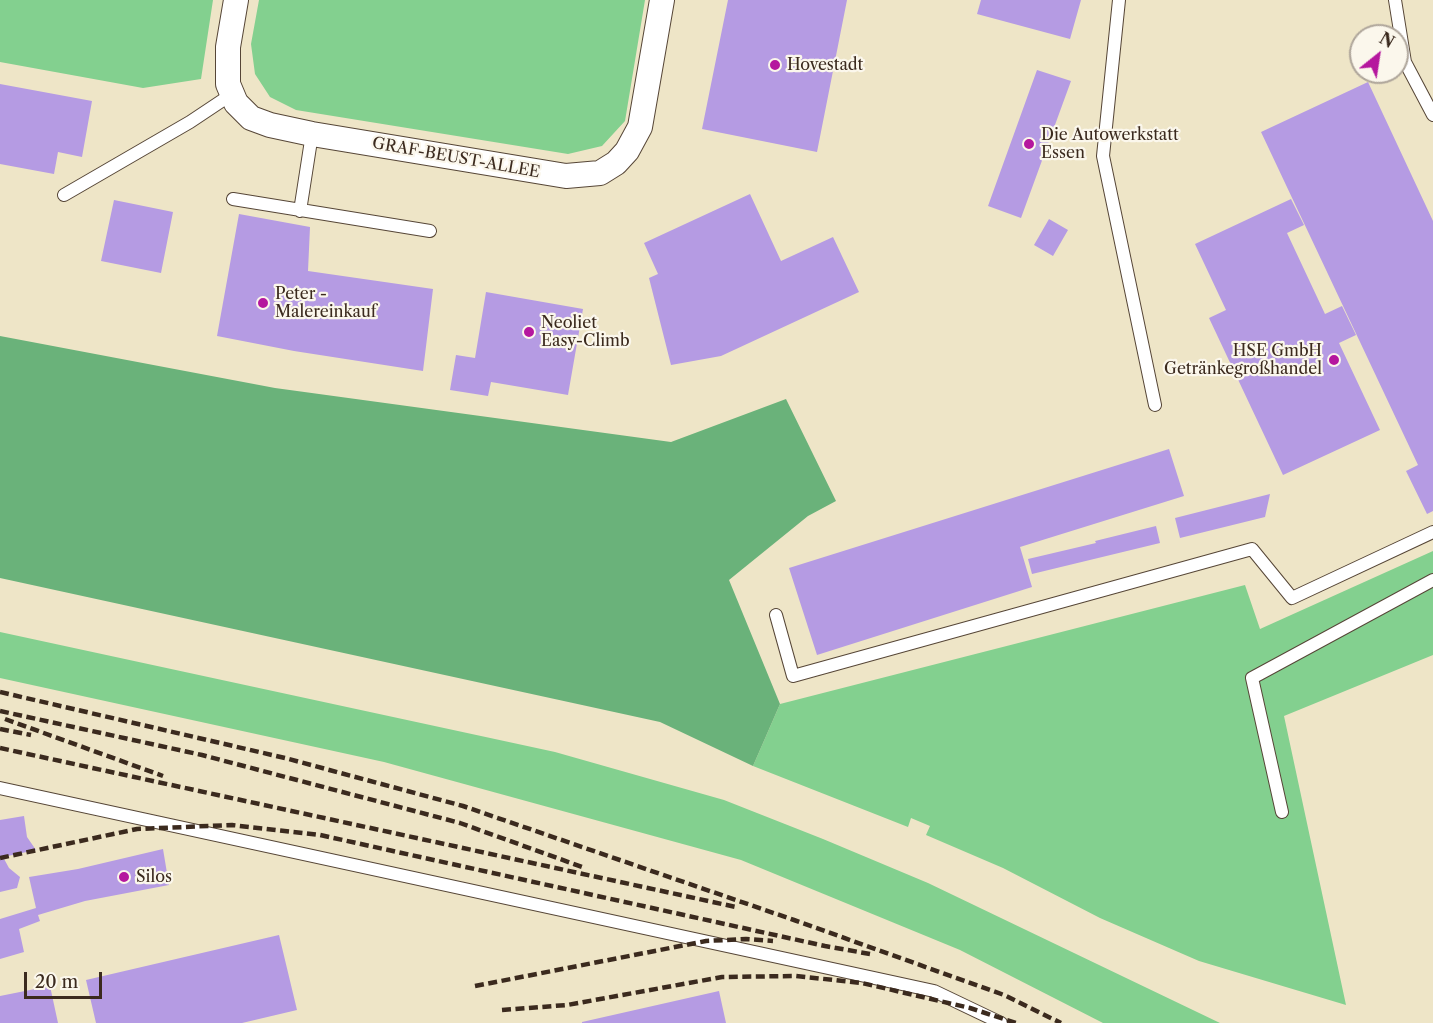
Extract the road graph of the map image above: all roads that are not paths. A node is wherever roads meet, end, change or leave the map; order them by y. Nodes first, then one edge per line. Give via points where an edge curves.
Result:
1 (236, 0) edge
2 (662, 0) edge
3 (1119, 0) edge
4 (1395, 0) edge
5 (232, 94) junction
6 (1433, 116) edge
7 (312, 134) junction
8 (64, 195) dead end
9 (233, 200) dead end
10 (300, 211) junction
11 (430, 231) dead end
12 (1155, 405) dead end
13 (1433, 532) edge
14 (1433, 580) edge
15 (776, 615) dead end
16 (0, 788) edge
17 (1282, 813) dead end
18 (1001, 1023) edge

1 - 5 street via 228,47 228,84
2 - 7 street, GRAF-BEUST-ALLEE via 640,127 627,152 600,173 566,176
3 - 12 lane via 1103,156
4 - 6 lane via 1405,62
5 - 7 street, GRAF-BEUST-ALLEE via 251,118
5 - 8 lane
7 - 10 lane
9 - 10 lane
10 - 11 lane
13 - 15 lane via 1292,598 1252,549 793,676
14 - 17 lane via 1252,678
16 - 18 lane via 934,991

